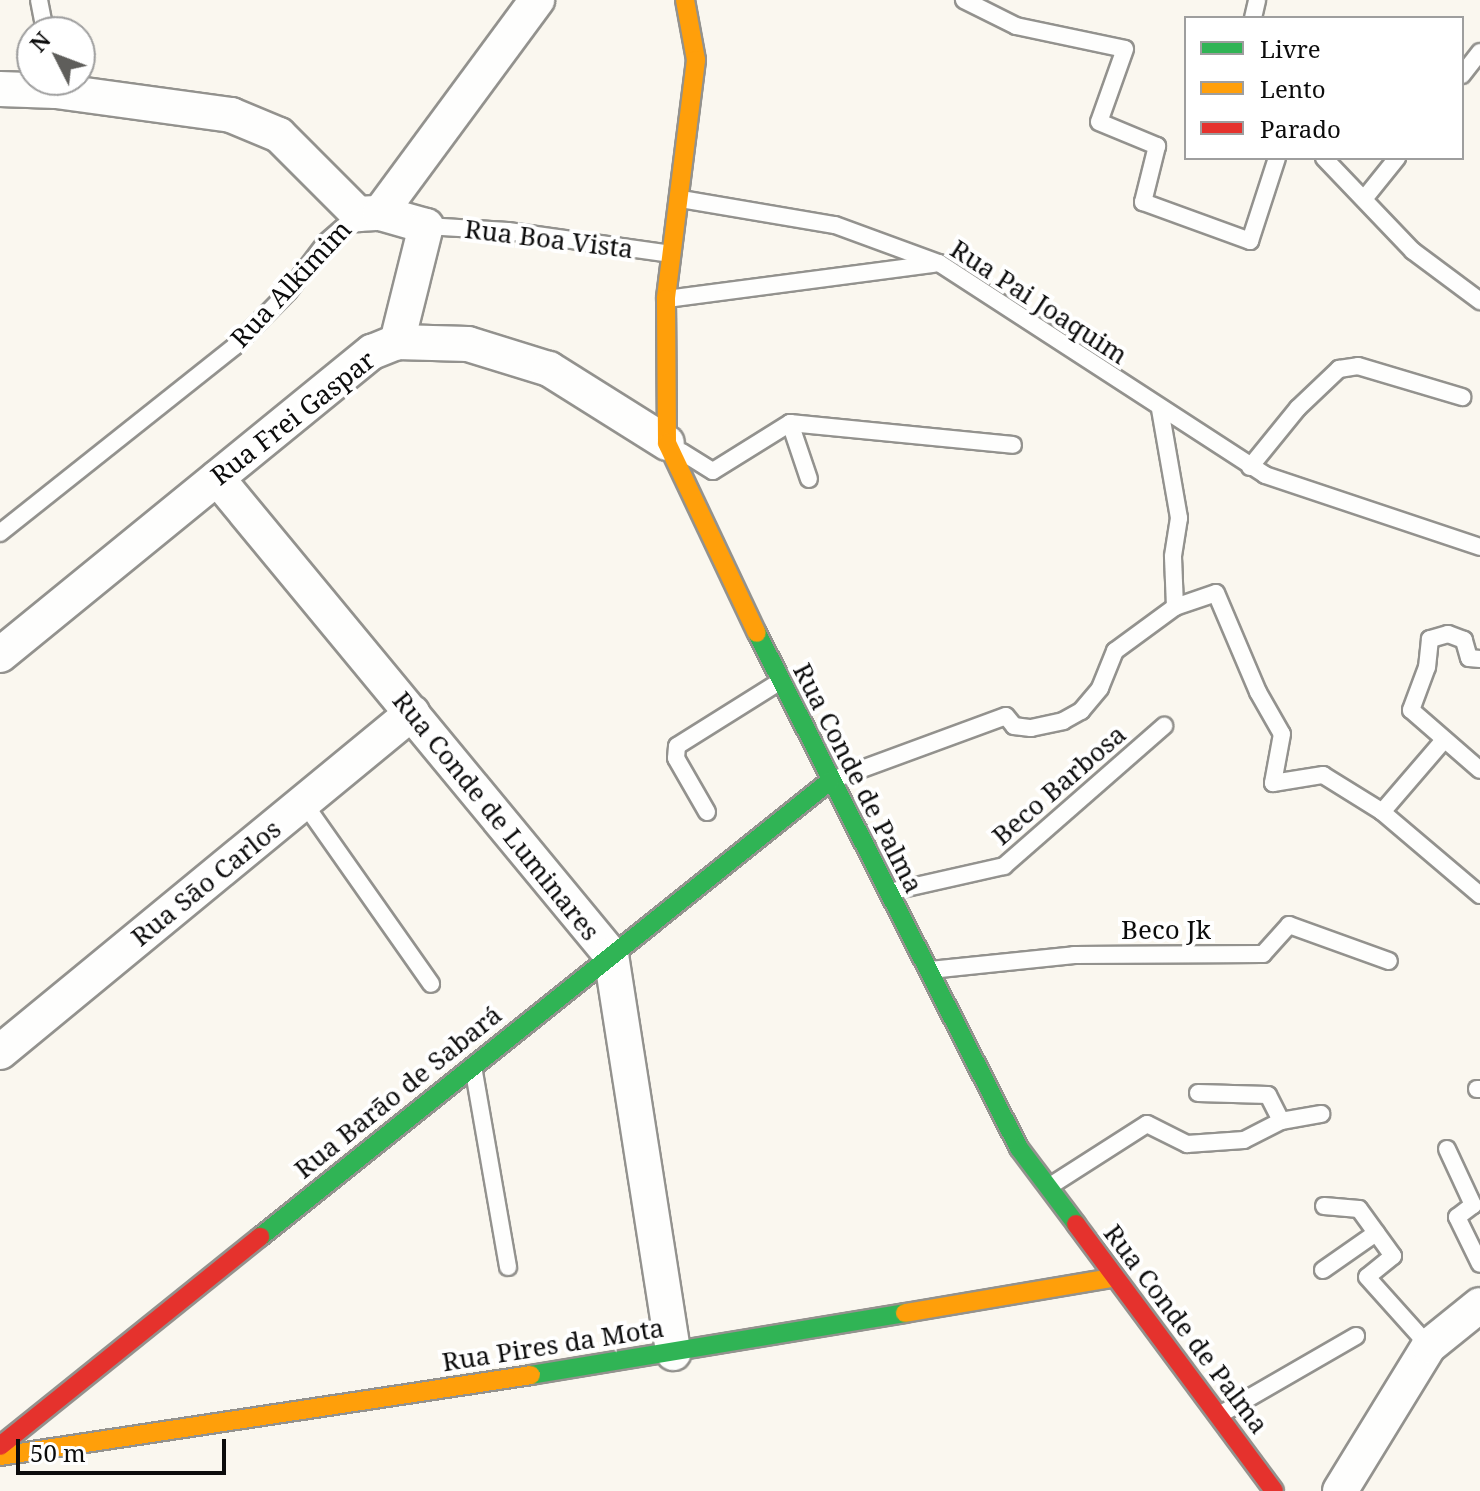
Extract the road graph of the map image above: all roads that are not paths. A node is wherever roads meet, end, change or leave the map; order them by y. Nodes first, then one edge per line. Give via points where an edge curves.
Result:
1 (537, 0) edge
2 (685, 0) edge
3 (964, 0) edge
4 (1480, 52) edge
5 (1464, 72) edge
6 (96, 92) edge
7 (1276, 160) edge
8 (1326, 160) edge
9 (1395, 160) edge
10 (676, 198) junction
11 (1364, 199) junction
12 (369, 214) junction
13 (426, 226) junction
14 (672, 255) junction
15 (939, 263) junction
16 (666, 299) junction
17 (1480, 301) edge
18 (397, 342) junction
19 (1462, 397) dead end
20 (1160, 409) junction
21 (790, 423) junction
22 (667, 443) junction
23 (1013, 445) dead end
24 (1250, 467) junction
25 (217, 478) junction
26 (809, 479) dead end
27 (0, 533) edge
28 (1480, 547) edge
29 (1175, 607) junction
30 (0, 655) edge
31 (1480, 659) edge
32 (780, 681) junction
33 (412, 713) junction
34 (1164, 726) dead end
35 (1444, 740) junction
36 (1480, 770) edge
37 (830, 781) junction
38 (304, 803) junction
39 (707, 812) dead end
40 (1382, 812) junction
41 (887, 893) junction
42 (1480, 895) edge
43 (611, 955) junction
44 (1389, 961) dead end
45 (925, 971) junction
46 (431, 984) dead end
47 (0, 1052) edge
48 (472, 1067) junction
49 (1198, 1093) dead end
50 (1321, 1114) dead end
51 (1281, 1121) junction
52 (1447, 1149) dead end
53 (1048, 1187) junction
54 (1324, 1206) dead end
55 (1376, 1233) junction
56 (1480, 1264) edge
57 (508, 1267) dead end
58 (1323, 1270) dead end
59 (1112, 1278) junction
60 (1480, 1305) edge
61 (1356, 1336) dead end
62 (1429, 1346) junction
63 (673, 1353) junction
64 (1220, 1415) junction
65 (0, 1446) edge
66 (0, 1456) edge
67 (1274, 1491) edge
68 (1340, 1491) edge

1 - 12 street, Rua Alkimim
2 - 10 street, Rua Conde de Palma via 696,60
3 - 7 lane via 1016,26 1125,49 1099,122 1157,146 1143,202 1250,241
4 - 5 lane
6 - 12 street via 231,115 279,135
8 - 11 lane
9 - 11 lane
10 - 14 street, Rua Conde de Palma
10 - 15 lane, Rua Pai Joaquim via 835,225
11 - 17 lane via 1413,251
12 - 13 street
12 - 27 lane, Rua Alkimim via 326,242 289,291 234,347
13 - 14 lane, Rua Boa Vista via 508,231
13 - 18 street
14 - 16 street, Rua Conde de Palma
15 - 16 lane
15 - 20 lane, Rua Pai Joaquim
16 - 22 street, Rua Conde de Palma
18 - 22 street, Rua Frei Gaspar via 468,344 549,369
18 - 25 street, Rua Frei Gaspar via 372,352
19 - 24 lane via 1358,366 1339,369 1298,408
20 - 24 lane, Rua Pai Joaquim
20 - 29 lane via 1179,518 1173,557
21 - 22 lane via 713,471
21 - 23 lane
21 - 26 lane
22 - 32 street, Rua Conde de Palma
24 - 28 lane, Rua Pai Joaquim via 1307,493
25 - 30 street, Rua Frei Gaspar
25 - 33 street, Rua Conde de Luminares
29 - 37 lane via 1115,651 1100,688 1081,711 1063,721 1031,728 1014,726 1006,716
29 - 40 lane via 1216,593 1282,734 1273,783 1323,775
31 - 35 lane via 1469,658 1464,640 1448,634 1430,639 1427,667 1411,710
32 - 37 street, Rua Conde de Palma
32 - 39 lane via 677,746 676,758
33 - 38 street, Rua São Carlos
33 - 43 street, Rua Conde de Luminares
34 - 41 lane, Beco Barbosa via 1004,866
35 - 36 lane
35 - 40 lane
37 - 41 street, Rua Conde de Palma
37 - 43 street, Rua Barão de Sabará
38 - 46 lane
38 - 47 street, Rua São Carlos
40 - 42 lane
41 - 45 street, Rua Conde de Palma
43 - 48 street, Rua Barão de Sabará
43 - 63 street, Rua Conde de Luminares
44 - 45 lane, Beco Jk via 1289,925 1263,954 1074,955
45 - 53 street, Rua Conde de Palma via 1019,1148
48 - 57 lane via 482,1096
48 - 65 street, Rua Barão de Sabará
49 - 51 lane via 1268,1095
50 - 51 lane
51 - 53 lane via 1244,1140 1187,1144 1147,1124
52 - 56 lane via 1473,1205 1457,1217
53 - 59 street, Rua Conde de Palma
54 - 55 lane via 1359,1209
55 - 58 lane
55 - 62 lane via 1393,1256 1367,1277
59 - 63 street, Rua Pires da Mota
59 - 64 street, Rua Conde de Palma
60 - 62 street
61 - 64 lane
62 - 68 street
63 - 66 street, Rua Pires da Mota
64 - 67 street, Rua Conde de Palma

